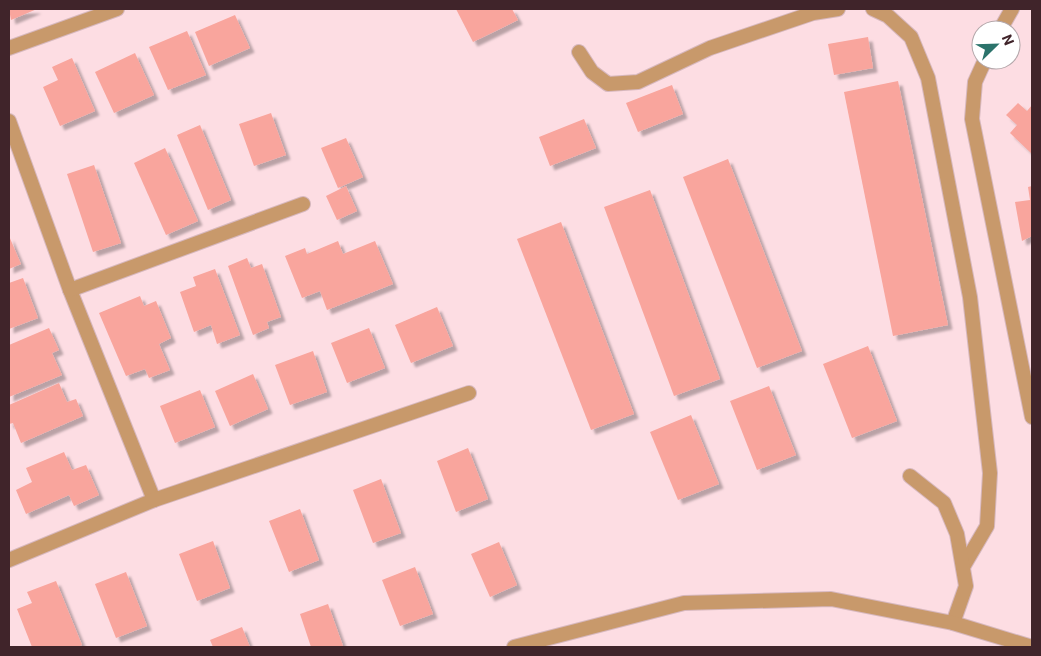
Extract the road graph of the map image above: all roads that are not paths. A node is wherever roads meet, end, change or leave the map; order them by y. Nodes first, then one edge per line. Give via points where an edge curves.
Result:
1 (117, 9) edge
2 (838, 9) edge
3 (873, 9) edge
4 (1012, 9) edge
5 (1006, 20) edge
6 (9, 48) edge
7 (579, 52) dead end
8 (980, 70) edge
9 (9, 121) edge
10 (302, 204) dead end
11 (70, 290) junction
12 (469, 393) dead end
13 (1032, 417) edge
14 (910, 476) dead end
15 (154, 500) junction
16 (9, 560) edge
17 (963, 567) junction
18 (953, 623) junction
19 (514, 647) edge
20 (1032, 647) edge

1 - 6 street
2 - 7 street via 813,13 710,48 638,82 608,84 592,72
3 - 17 street via 888,16 911,37 928,78 970,297 990,473 987,526
4 - 5 street
8 - 13 street via 975,82 972,119
9 - 11 street
10 - 11 street
11 - 15 street
12 - 15 street
14 - 17 street via 944,503 957,534
15 - 16 street
17 - 18 street via 966,586
18 - 19 street via 831,599 684,603
18 - 20 street

